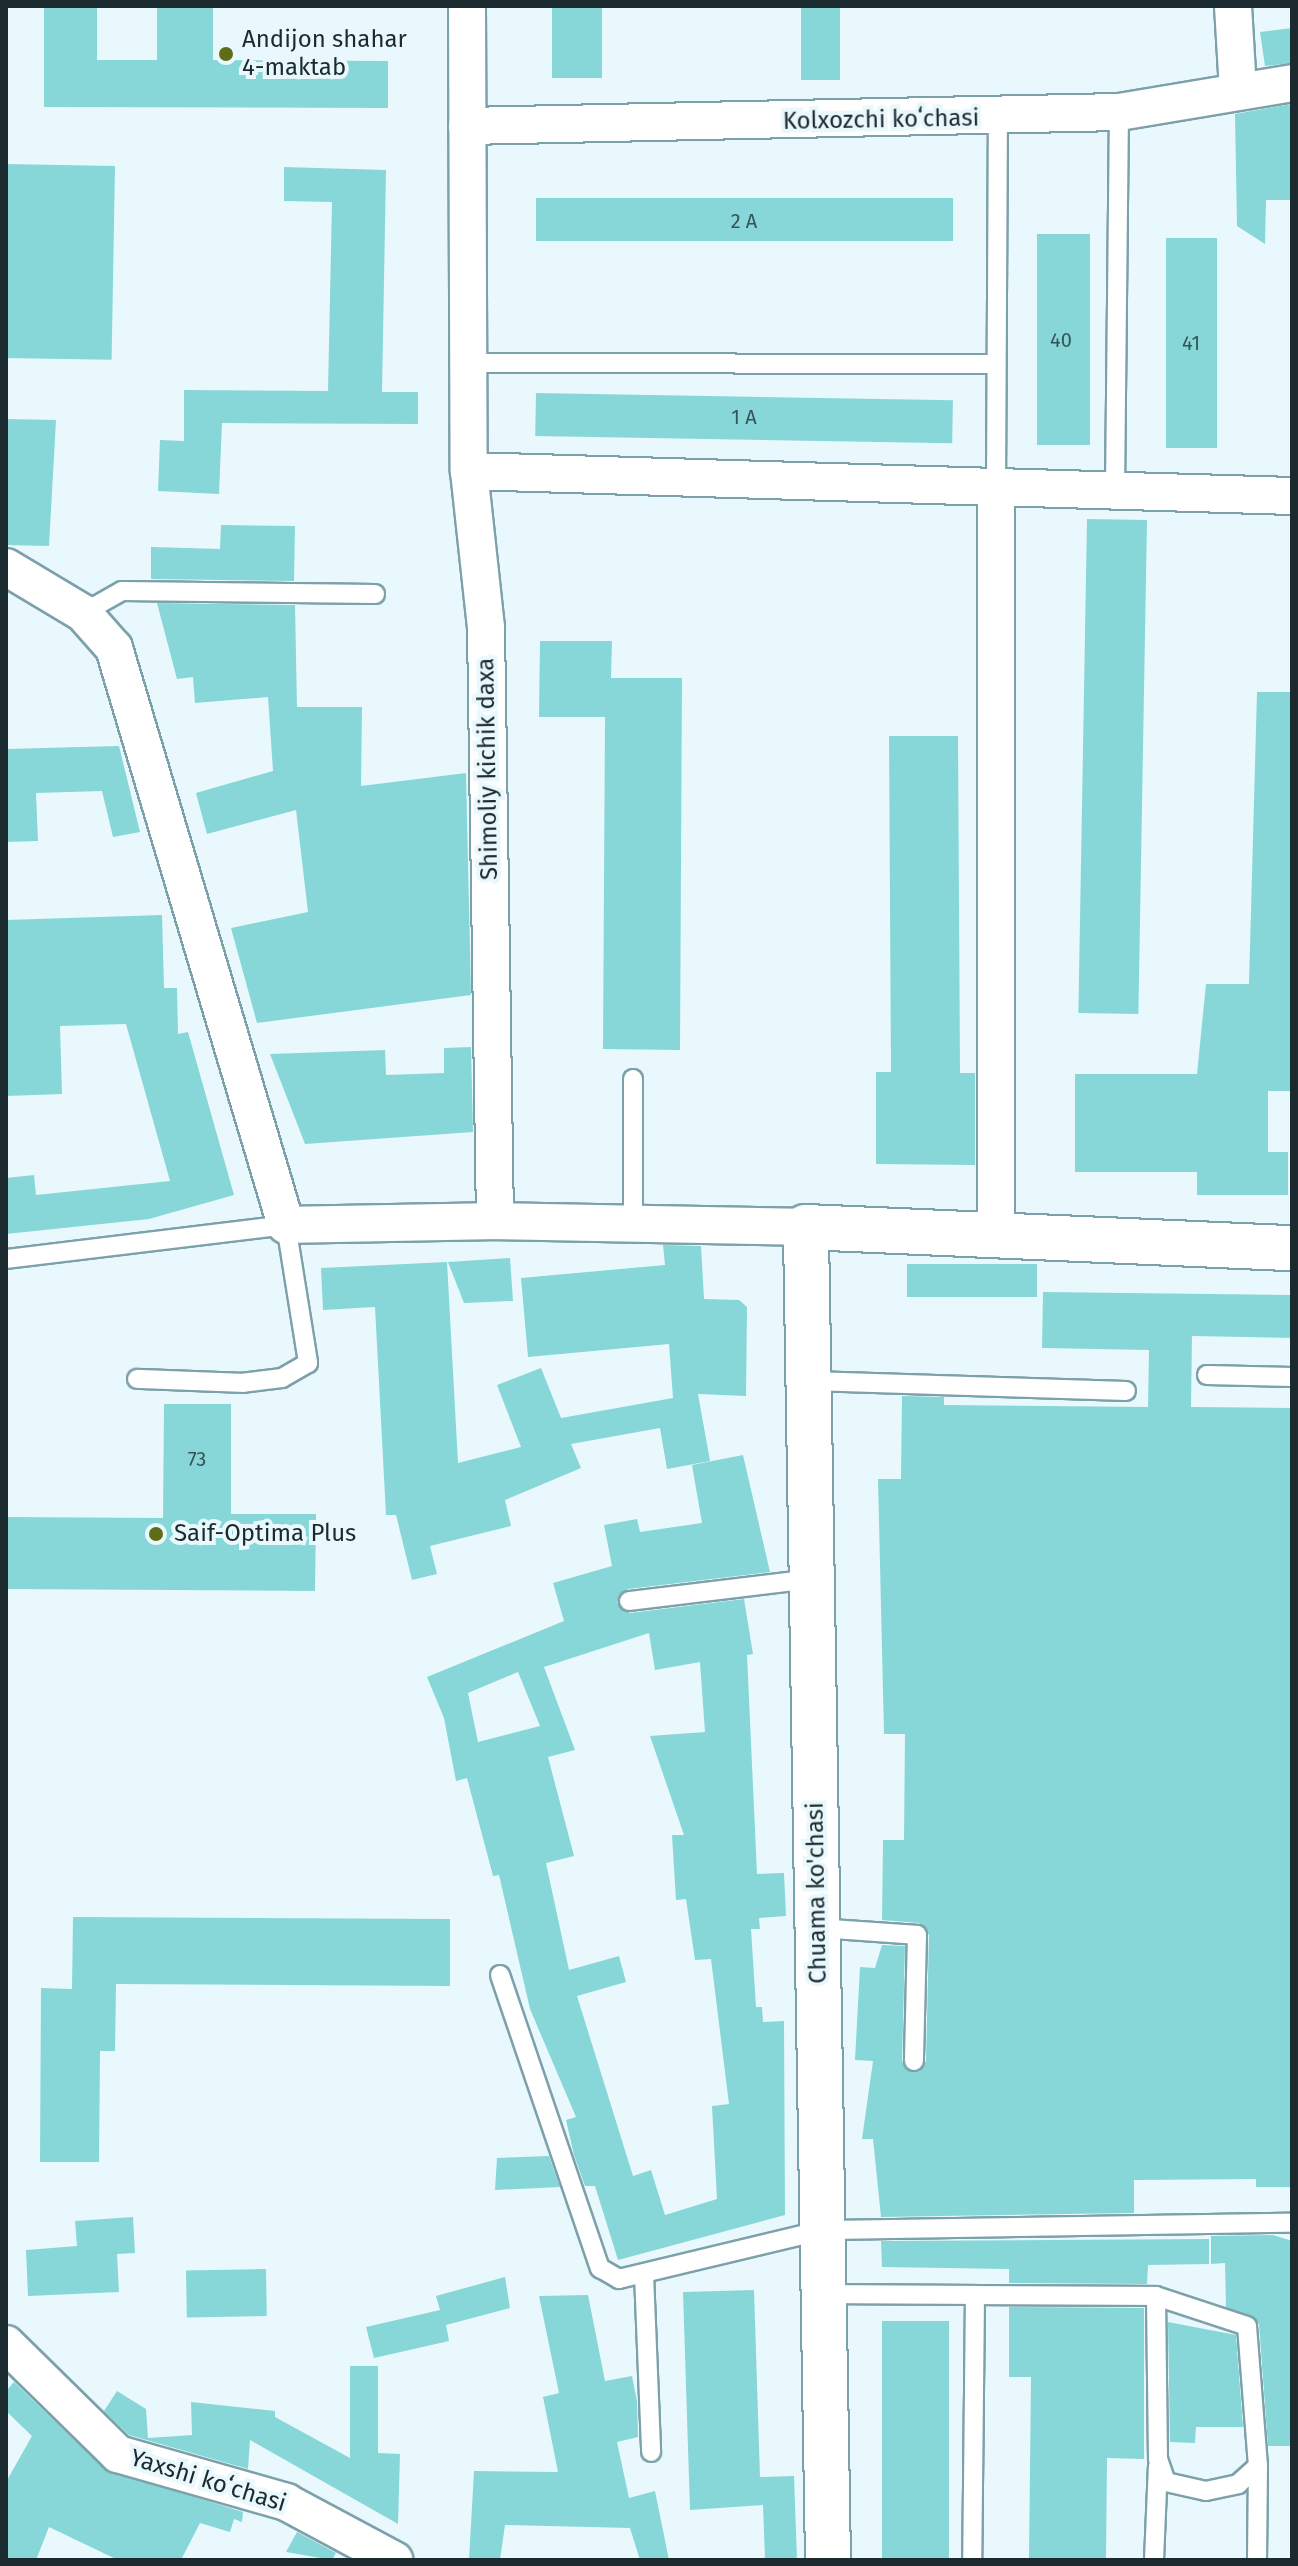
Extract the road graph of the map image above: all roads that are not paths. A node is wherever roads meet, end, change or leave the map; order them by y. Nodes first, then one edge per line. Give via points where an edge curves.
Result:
1 (467, 6) edge
2 (1233, 6) edge
3 (1292, 83) edge
4 (1238, 91) junction
5 (1119, 112) junction
6 (998, 118) junction
7 (467, 126) junction
8 (468, 363) junction
9 (994, 364) junction
10 (469, 471) junction
11 (996, 487) junction
12 (1115, 491) junction
13 (1292, 496) edge
14 (6, 567) edge
15 (375, 594) dead end
16 (83, 613) junction
17 (633, 1079) dead end
18 (495, 1221) junction
19 (633, 1224) junction
20 (286, 1225) junction
21 (806, 1227) junction
22 (996, 1235) junction
23 (1292, 1248) edge
24 (6, 1259) edge
25 (1207, 1375) dead end
26 (1292, 1377) edge
27 (137, 1379) dead end
28 (811, 1381) junction
29 (1126, 1391) dead end
30 (812, 1579) junction
31 (629, 1601) dead end
32 (818, 1928) junction
33 (500, 1975) dead end
34 (914, 2061) dead end
35 (1292, 2223) edge
36 (823, 2230) junction
37 (644, 2274) junction
38 (824, 2294) junction
39 (975, 2295) junction
40 (1156, 2296) junction
41 (6, 2344) edge
42 (651, 2452) dead end
43 (1158, 2459) junction
44 (1258, 2466) junction
45 (394, 2560) edge
46 (828, 2560) edge
47 (972, 2560) edge
48 (1154, 2560) edge
49 (1257, 2560) edge

1 - 7 street, Shimoliy kichik daxa
2 - 4 street
3 - 4 street, Kolxozchi koʻchasi
4 - 5 street, Kolxozchi koʻchasi
5 - 6 street, Kolxozchi koʻchasi
5 - 12 lane
6 - 7 street, Kolxozchi koʻchasi
6 - 9 lane
7 - 8 street, Shimoliy kichik daxa
8 - 9 lane
8 - 10 street, Shimoliy kichik daxa
9 - 11 lane
10 - 11 street
10 - 18 street, Shimoliy kichik daxa via 486,628
11 - 12 street
11 - 22 street
12 - 13 street
14 - 16 street
15 - 16 lane via 122,591
16 - 20 street via 114,648
17 - 19 lane
18 - 19 street
18 - 20 street
19 - 21 street
20 - 24 lane
20 - 27 lane via 308,1363 282,1378 243,1383
21 - 22 street
21 - 28 street, Chuama ko'chasi
22 - 23 street
25 - 26 lane
28 - 29 lane
28 - 30 street, Chuama ko'chasi
30 - 31 lane
30 - 32 street, Chuama ko'chasi
32 - 34 lane via 917,1935
32 - 36 street, Chuama ko'chasi
33 - 37 lane via 600,2268 619,2279
35 - 36 lane
36 - 37 lane
36 - 38 street, Chuama ko'chasi
37 - 42 lane
38 - 39 lane
38 - 46 street, Chuama ko'chasi
39 - 40 lane
39 - 47 lane
40 - 43 lane
40 - 44 lane via 1247,2326
41 - 45 street, Yaxshi koʻchasi via 118,2454 286,2502
43 - 44 lane via 1178,2490 1238,2484
43 - 48 lane
44 - 49 lane

